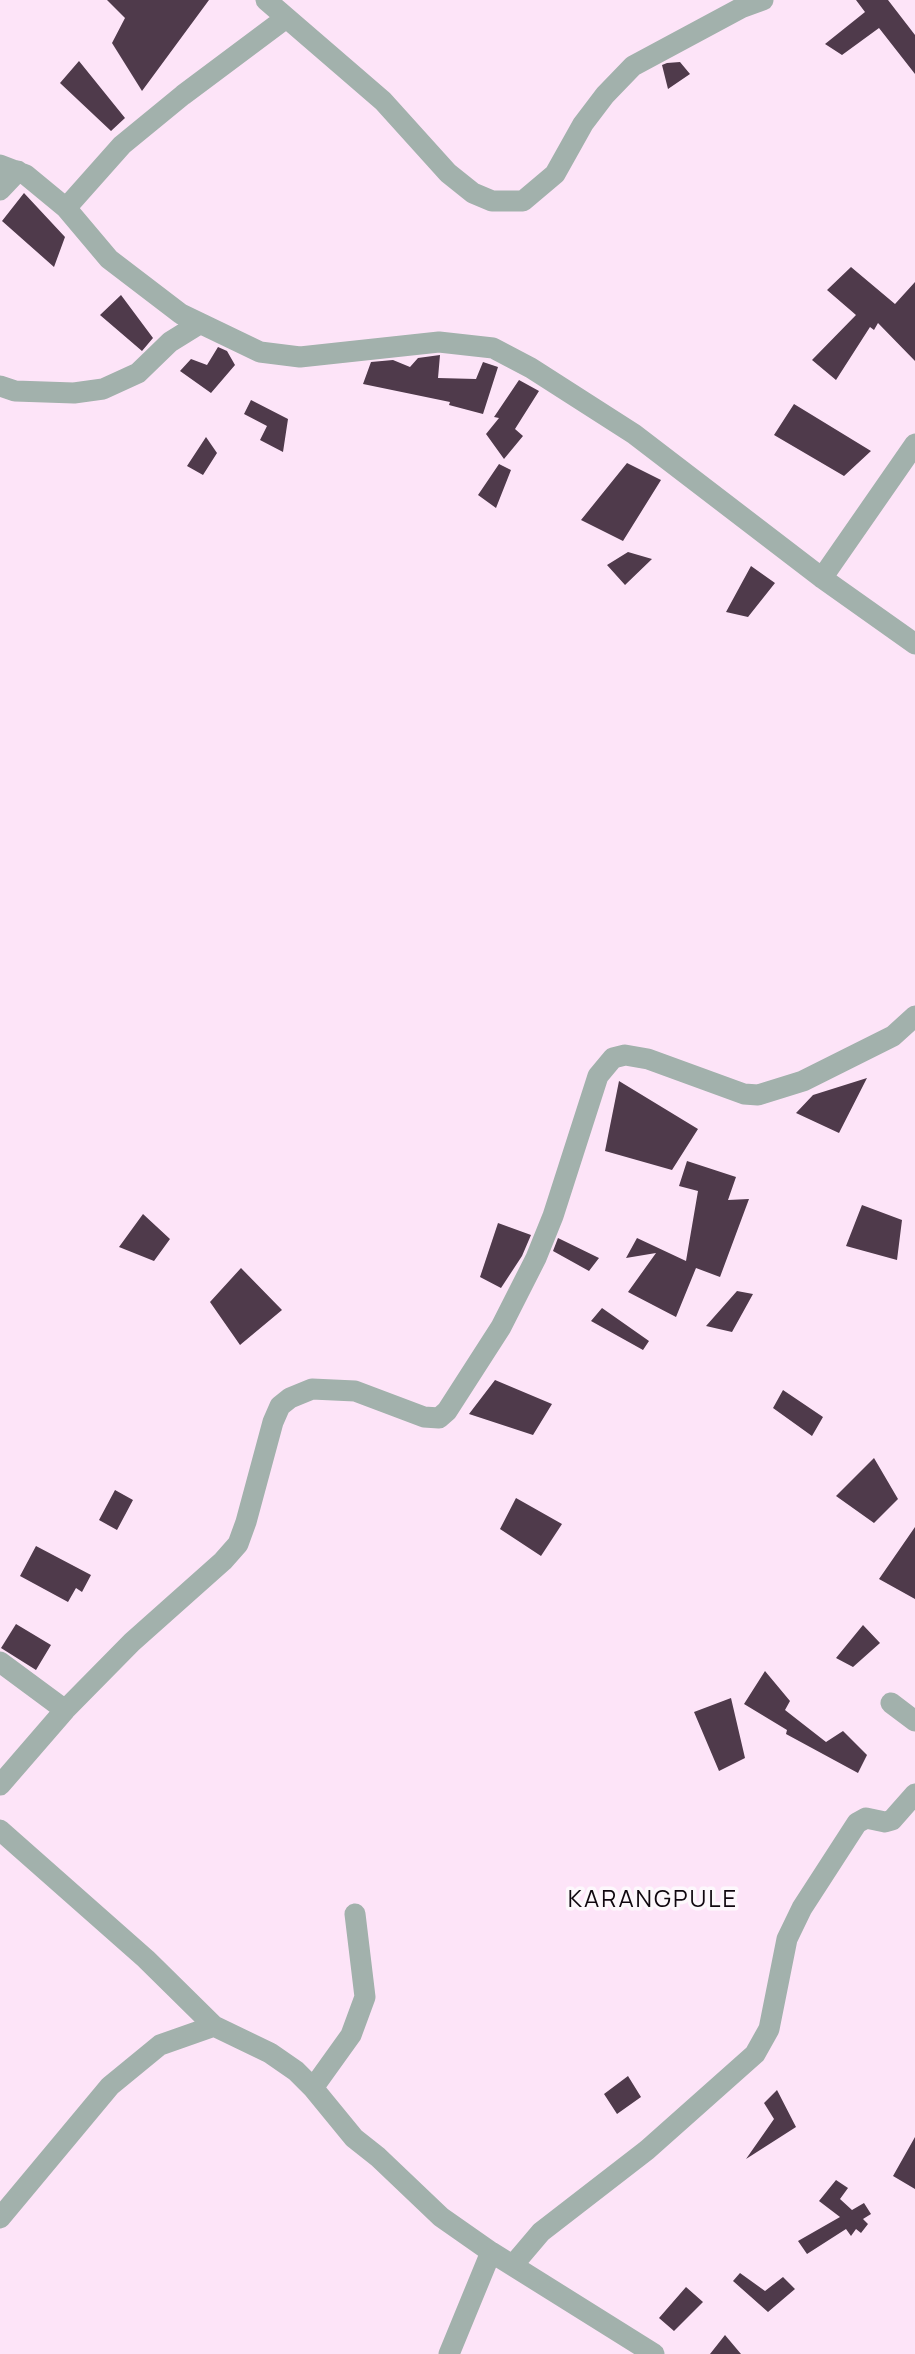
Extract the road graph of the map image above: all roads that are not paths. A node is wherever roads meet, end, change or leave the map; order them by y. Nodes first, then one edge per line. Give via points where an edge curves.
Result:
1 (266, 0) edge
2 (763, 0) edge
3 (286, 18) junction
4 (9, 168) edge
5 (0, 190) edge
6 (66, 208) junction
7 (199, 324) junction
8 (0, 386) edge
9 (915, 444) edge
10 (822, 578) junction
11 (915, 644) edge
12 (915, 1016) edge
13 (0, 1662) edge
14 (891, 1703) dead end
15 (65, 1710) junction
16 (915, 1721) edge
17 (0, 1786) edge
18 (915, 1794) edge
19 (0, 1829) edge
20 (355, 1913) dead end
21 (214, 2026) junction
22 (313, 2088) junction
23 (0, 2218) edge
24 (491, 2252) junction
25 (513, 2265) junction
26 (449, 2354) edge
27 (654, 2354) edge

1 - 3 street
2 - 3 street via 633,66 583,124 555,174 523,201 492,201 448,173 383,101
3 - 6 street via 122,145
4 - 5 street
4 - 6 street via 26,175
6 - 7 street via 109,259
7 - 8 street via 170,342 138,373 103,389 74,393 15,391
7 - 10 street via 260,352 300,357 439,342 493,348 634,434
9 - 10 street
10 - 11 street
12 - 15 street via 893,1036 803,1081 758,1095 648,1059 613,1058 598,1076 536,1258 501,1327 447,1411 439,1418 424,1417 355,1391 312,1389 290,1398 280,1406 273,1422 237,1544
13 - 15 street
14 - 16 street
15 - 17 street
18 - 25 street via 892,1820 866,1818 857,1823 802,1908 785,1948 769,2029 755,2054 647,2150 541,2232
19 - 21 street
20 - 22 street via 365,1997 351,2035
21 - 22 street via 270,2053
21 - 23 street via 160,2045 110,2086
22 - 24 street via 354,2138 441,2217
24 - 25 street
24 - 26 street
25 - 27 street

